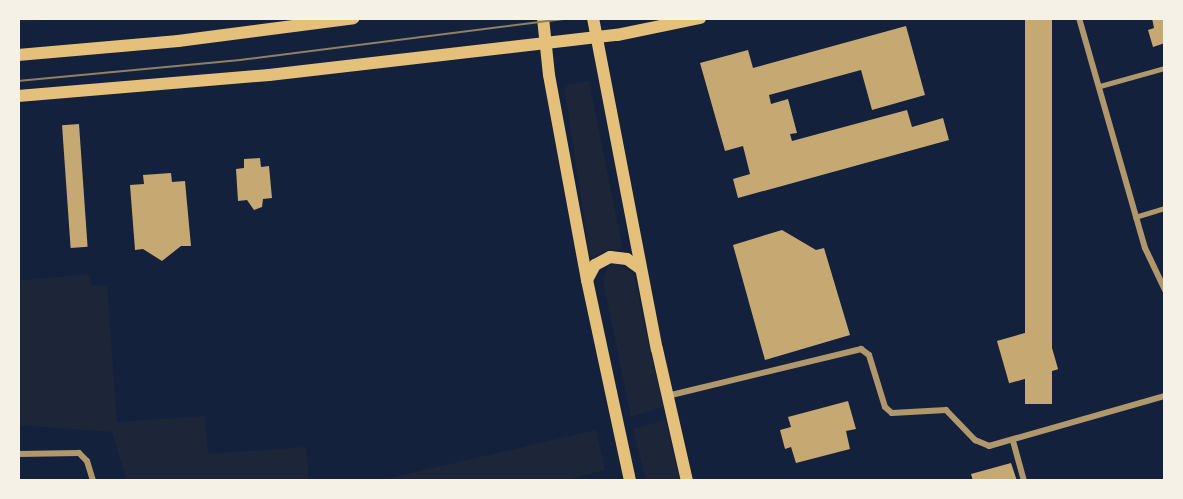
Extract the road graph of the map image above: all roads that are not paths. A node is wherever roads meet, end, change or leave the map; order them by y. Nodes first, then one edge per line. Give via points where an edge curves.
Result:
1 (354, 18) edge
2 (543, 18) edge
3 (593, 18) edge
4 (700, 18) edge
5 (1080, 18) edge
6 (596, 37) junction
7 (545, 42) junction
8 (18, 55) edge
9 (1165, 68) edge
10 (1100, 86) junction
11 (18, 96) edge
12 (1165, 208) edge
13 (1135, 217) junction
14 (641, 269) junction
15 (587, 280) junction
16 (1165, 290) edge
17 (667, 396) junction
18 (1165, 396) edge
19 (1013, 441) junction
20 (18, 454) edge
21 (93, 481) edge
22 (630, 481) edge
23 (687, 481) edge
24 (1024, 481) edge

1 - 8 main road
2 - 7 main road
3 - 6 main road
4 - 6 main road
5 - 10 street
6 - 7 main road
6 - 14 main road
7 - 11 main road via 269,75
7 - 15 main road
9 - 10 lane
10 - 13 street
12 - 13 lane
13 - 16 street via 1151,265
14 - 15 main road via 627,259 610,257 595,265
14 - 17 main road
15 - 22 main road
17 - 19 street via 861,349 869,355 885,407 892,413 946,410 980,443
17 - 23 main road
18 - 19 street
19 - 24 street
20 - 21 street via 76,452 84,456

